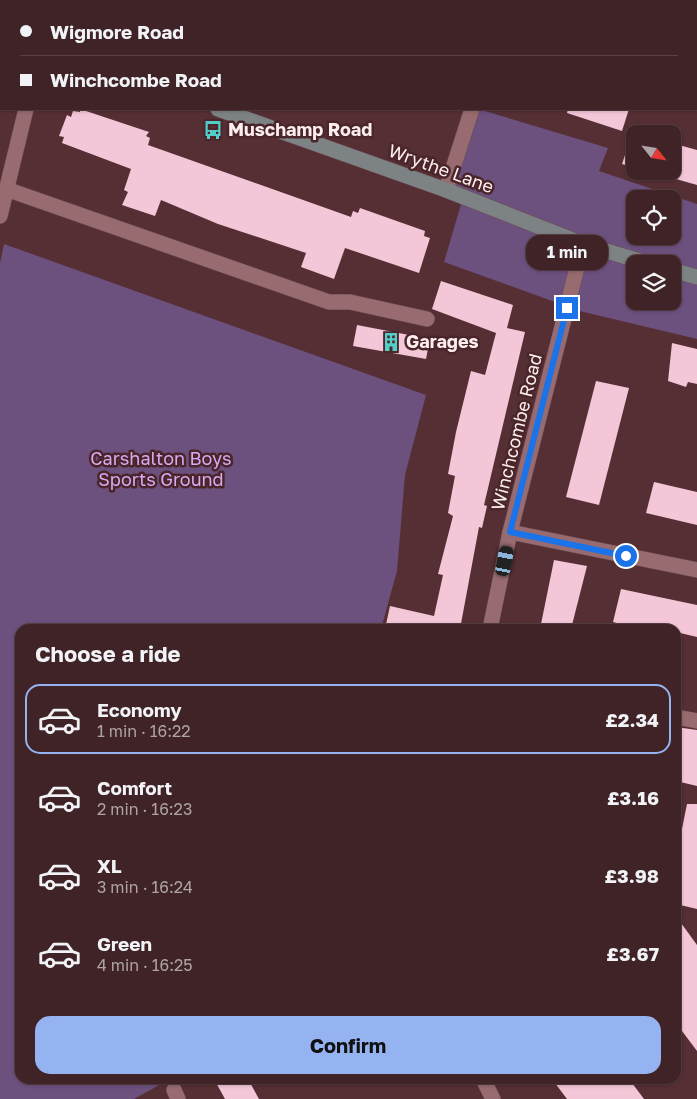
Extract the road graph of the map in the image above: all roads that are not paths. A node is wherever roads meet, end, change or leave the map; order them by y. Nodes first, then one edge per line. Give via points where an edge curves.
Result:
1 (26, 110) edge
2 (221, 110) edge
3 (472, 110) edge
4 (6, 189) junction
5 (446, 190) junction
6 (0, 216) edge
7 (583, 244) junction
8 (626, 257) edge
9 (681, 273) edge
10 (697, 277) edge
11 (427, 319) dead end
12 (510, 532) junction
13 (697, 570) edge
14 (491, 624) edge
15 (681, 718) edge
16 (697, 721) edge
17 (486, 1084) edge
18 (493, 1099) edge

1 - 4 street
2 - 5 main road, Wrythe Lane
3 - 5 street
4 - 6 street
4 - 11 street via 329,302 350,302
5 - 7 main road, Wrythe Lane
7 - 8 main road, Wrythe Lane
7 - 12 street, Winchcombe Road
9 - 10 main road
12 - 13 street
12 - 14 street, Winchcombe Road
15 - 16 street
17 - 18 street

